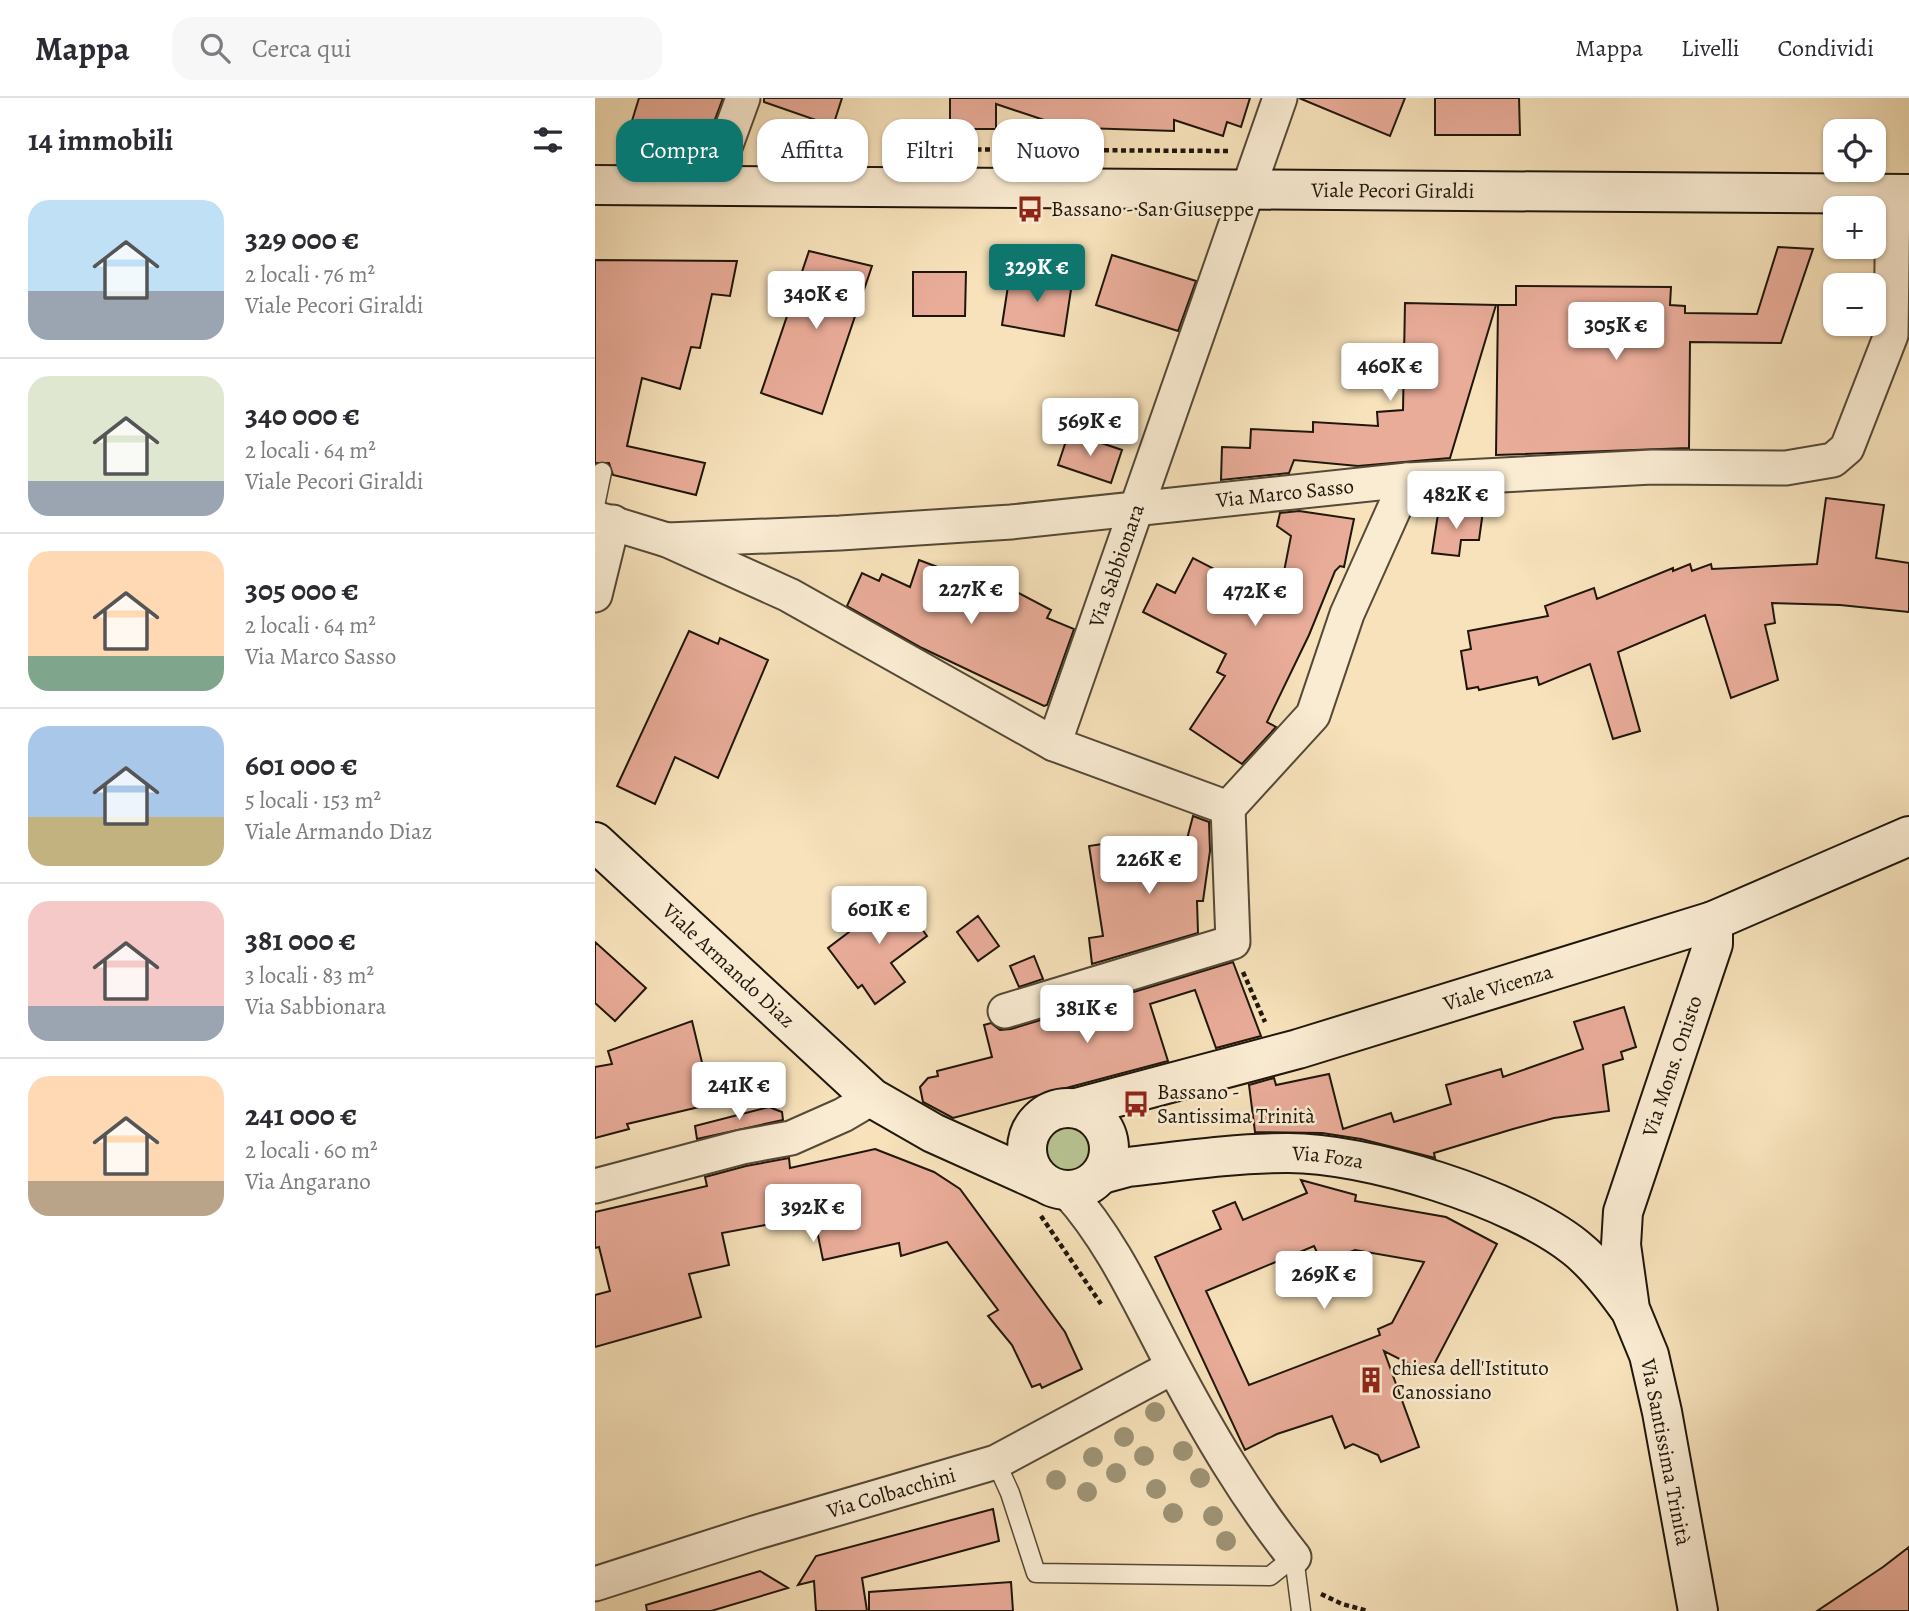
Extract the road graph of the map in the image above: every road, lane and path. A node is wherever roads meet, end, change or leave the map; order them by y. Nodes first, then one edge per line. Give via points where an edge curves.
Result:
1 (744, 98) edge
2 (1280, 98) edge
3 (595, 185) edge
4 (711, 186) junction
5 (1247, 189) junction
6 (1901, 194) edge
7 (602, 472) dead end
8 (1407, 480) junction
9 (1137, 509) junction
10 (601, 515) edge
11 (667, 540) junction
12 (595, 595) edge
13 (1054, 744) junction
14 (1228, 808) junction
15 (1909, 836) edge
16 (595, 842) edge
17 (1713, 921) junction
18 (1233, 942) junction
19 (1005, 1011) dead end
20 (1277, 1052) junction
21 (871, 1098) junction
22 (1076, 1108) junction
23 (1038, 1121) junction
24 (933, 1133) junction
25 (595, 1186) edge
26 (1069, 1186) junction
27 (1623, 1212) junction
28 (1544, 1227) junction
29 (1630, 1309) junction
30 (1105, 1310) dead end
31 (1173, 1367) junction
32 (996, 1462) junction
33 (1296, 1569) junction
34 (595, 1584) edge
35 (1301, 1611) edge
36 (1368, 1611) edge
37 (1697, 1611) edge

1 - 4 street
2 - 5 street, Via Sabbionara
3 - 4 street, Viale Pecori Giraldi
4 - 5 street, Viale Pecori Giraldi
5 - 6 street, Viale Pecori Giraldi
5 - 9 street, Via Sabbionara
6 - 8 street, Via Marco Sasso via 1891,335 1847,448 1833,460 1786,468 1652,467
7 - 10 lane
8 - 9 street, Via Marco Sasso
8 - 14 street via 1347,614 1313,715
9 - 11 street, Via Marco Sasso via 932,527
9 - 13 street, Via Sabbionara
10 - 11 street
10 - 12 street
11 - 13 street via 789,595
13 - 14 street
14 - 18 street
15 - 17 street, Viale Vicenza
16 - 21 street, Viale Armando Diaz
17 - 20 street, Viale Vicenza
17 - 27 street, Via Mons. Onisto via 1713,944
18 - 19 street
18 - 20 path
20 - 22 street, Viale Vicenza
21 - 24 street, Viale Armando Diaz
21 - 25 street via 791,1139 742,1147
22 - 23 street via 1048,1112
22 - 26 street via 1099,1122 1107,1134 1108,1161
23 - 24 street, Viale Armando Diaz via 968,1137
23 - 26 street via 1026,1145 1032,1171
24 - 26 street, Viale Armando Diaz
26 - 28 street, Via Foza via 1162,1163 1313,1154 1420,1175
26 - 30 path
26 - 31 street
27 - 28 street, Via Foza via 1594,1238 1570,1237
27 - 29 street, Via Santissima Trinità via 1621,1245
28 - 29 street, Via Foza via 1576,1248
29 - 37 street, Via Santissima Trinità via 1649,1355 1662,1412
31 - 32 street, Via Colbacchini
31 - 33 street via 1223,1456
32 - 33 lane via 1035,1573 1270,1576
32 - 34 street, Via Colbacchini
33 - 35 lane
33 - 36 path via 1342,1604

